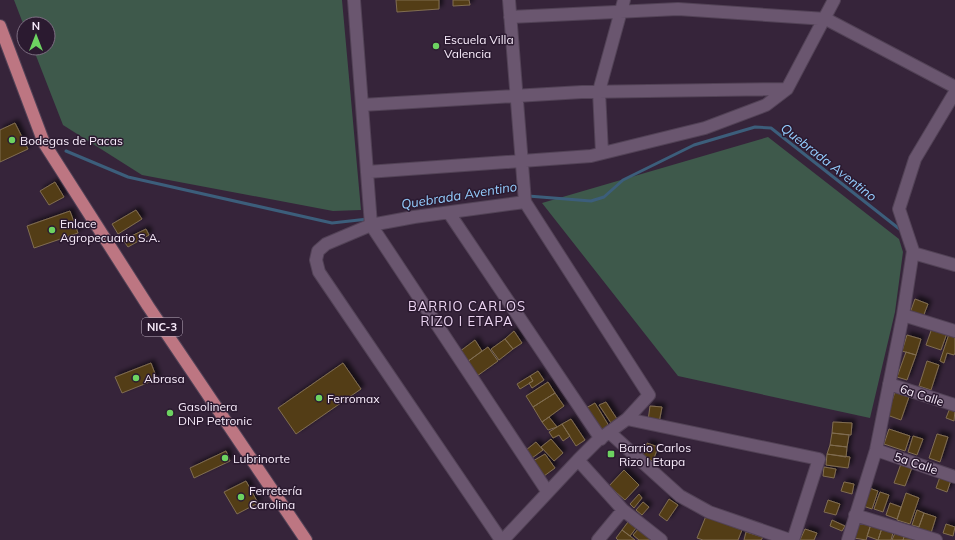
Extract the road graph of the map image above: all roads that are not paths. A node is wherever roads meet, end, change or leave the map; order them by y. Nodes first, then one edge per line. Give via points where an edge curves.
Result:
1 (354, 0) edge
2 (509, 0) edge
3 (834, 0) edge
4 (623, 6) edge
5 (510, 17) junction
6 (823, 19) junction
7 (0, 26) edge
8 (955, 87) edge
9 (787, 89) junction
10 (599, 91) junction
11 (955, 92) edge
12 (516, 96) junction
13 (362, 105) junction
14 (602, 153) junction
15 (520, 161) junction
16 (367, 172) junction
17 (525, 202) junction
18 (449, 213) junction
19 (371, 225) junction
20 (913, 251) junction
21 (955, 265) edge
22 (903, 315) junction
23 (955, 331) edge
24 (889, 384) junction
25 (955, 405) edge
26 (627, 419) junction
27 (605, 436) junction
28 (876, 450) junction
29 (578, 460) junction
30 (955, 477) edge
31 (547, 491) junction
32 (623, 510) junction
33 (855, 515) junction
34 (306, 540) edge
35 (502, 540) edge
36 (598, 540) edge
37 (661, 540) edge
38 (790, 540) edge
39 (793, 540) edge
40 (848, 540) edge
41 (936, 540) edge

1 - 13 street
2 - 5 street
3 - 6 street
4 - 5 street
4 - 6 street
4 - 10 street
5 - 12 street
6 - 8 street
6 - 9 street
7 - 34 main road, NIC-3 via 44,143 148,306
9 - 10 street
9 - 14 street via 766,105 705,128
10 - 12 street
10 - 14 street
11 - 20 street via 915,159 899,209
12 - 13 street
12 - 15 street
13 - 16 street
14 - 15 street
15 - 16 street
15 - 17 street
16 - 19 street
17 - 18 street
17 - 26 street via 649,395
18 - 19 street
18 - 27 street
19 - 31 street
19 - 35 street via 326,244 318,251 316,260 319,272
20 - 21 street
20 - 22 street
22 - 23 street
22 - 24 street
24 - 25 street, 6a Calle
24 - 28 street
26 - 27 street
26 - 39 street via 819,459
27 - 29 street
27 - 38 street via 680,496 709,512
28 - 30 street, 5a Calle
28 - 33 street
29 - 31 street
29 - 32 street
31 - 35 street
32 - 36 street
32 - 37 street
33 - 40 street
33 - 41 street

